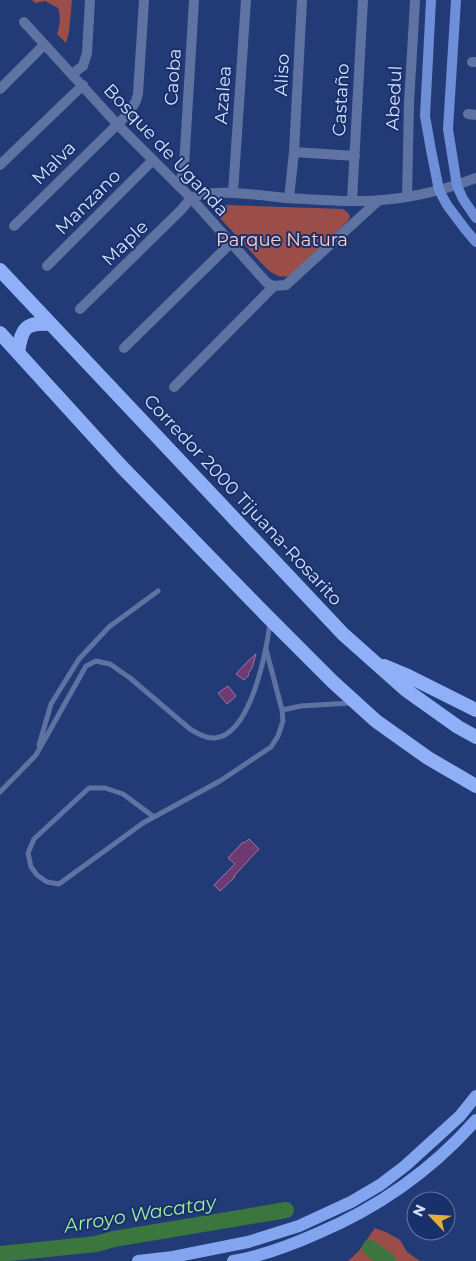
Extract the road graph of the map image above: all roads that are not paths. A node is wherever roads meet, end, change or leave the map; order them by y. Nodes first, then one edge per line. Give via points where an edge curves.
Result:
1 (90, 0) edge
2 (144, 0) edge
3 (194, 0) edge
4 (246, 0) edge
5 (302, 0) edge
6 (363, 0) edge
7 (431, 0) edge
8 (456, 0) edge
9 (415, 1) edge
10 (24, 22) dead end
11 (44, 45) junction
12 (72, 74) junction
13 (82, 85) junction
14 (1, 86) edge
15 (118, 124) junction
16 (294, 152) junction
17 (355, 156) junction
18 (153, 160) junction
19 (0, 165) edge
20 (476, 178) edge
21 (179, 186) junction
22 (457, 186) junction
23 (439, 190) junction
24 (232, 193) junction
25 (407, 196) junction
26 (191, 198) junction
27 (289, 198) junction
28 (379, 200) junction
29 (352, 201) junction
30 (476, 218) edge
31 (14, 226) dead end
32 (476, 242) edge
33 (232, 243) junction
34 (47, 266) dead end
35 (0, 270) edge
36 (274, 286) junction
37 (80, 309) dead end
38 (51, 324) junction
39 (0, 332) edge
40 (124, 348) dead end
41 (18, 352) junction
42 (174, 387) dead end
43 (158, 591) dead end
44 (270, 620) junction
45 (266, 649) junction
46 (374, 662) junction
47 (356, 703) junction
48 (282, 710) junction
49 (476, 710) edge
50 (476, 737) edge
51 (36, 755) junction
52 (463, 779) junction
53 (476, 786) edge
54 (476, 790) edge
55 (0, 792) edge
56 (154, 817) junction
57 (476, 1096) edge
58 (476, 1120) edge
59 (138, 1261) edge
60 (233, 1261) edge

1 - 12 street via 87,53 83,66
2 - 15 street, Malva via 138,94 128,114
3 - 21 street, Caoba via 184,167
4 - 24 street, Azalea
5 - 16 street, Aliso
6 - 17 street, Castaño
7 - 23 main road via 426,116
8 - 22 main road via 448,129
9 - 25 street, Abedul
10 - 11 street, Bosque de Uganda
11 - 12 street, Bosque de Uganda
11 - 14 street
12 - 13 street, Bosque de Uganda
13 - 15 street, Bosque de Uganda
13 - 19 street
15 - 18 street, Bosque de Uganda
15 - 31 street, Malva
16 - 17 street
16 - 27 street, Aliso
17 - 29 street, Castaño
18 - 21 street, Bosque de Uganda
18 - 34 street, Manzano
20 - 22 street
21 - 26 street, Bosque de Uganda
22 - 23 street
22 - 30 main road
23 - 25 street
23 - 32 main road
24 - 26 street via 206,193
24 - 27 street
25 - 28 street
26 - 33 street, Bosque de Uganda
26 - 37 street, Maple
27 - 29 street
28 - 29 street
28 - 36 street via 286,285
33 - 36 street, Bosque de Uganda via 265,281
33 - 40 street
35 - 38 highway, Corredor 2000 Tijuana-Rosarito
36 - 42 street
38 - 41 highway via 33,324 23,332
38 - 46 highway, Corredor 2000 Tijuana-Rosarito via 330,620
39 - 41 highway
41 - 44 highway via 121,466
43 - 51 lane via 109,627 79,659 51,704
44 - 45 lane
44 - 47 highway
45 - 48 lane
45 - 51 lane via 254,694 240,720 227,735 213,739 190,729 130,678 110,664 96,661 86,666
46 - 49 highway
46 - 50 highway, Corredor 2000 Tijuana-Rosarito via 413,695
47 - 48 lane
47 - 52 highway via 428,758
48 - 56 lane via 283,721 271,747 220,781
51 - 55 lane
52 - 53 highway
52 - 54 highway
56 - 56 lane via 59,884 47,882 31,867 28,852 34,839 89,788 105,788 123,794
57 - 59 main road via 460,1116 405,1166 351,1202 300,1226 248,1242
58 - 60 main road via 429,1167 366,1210 300,1242

